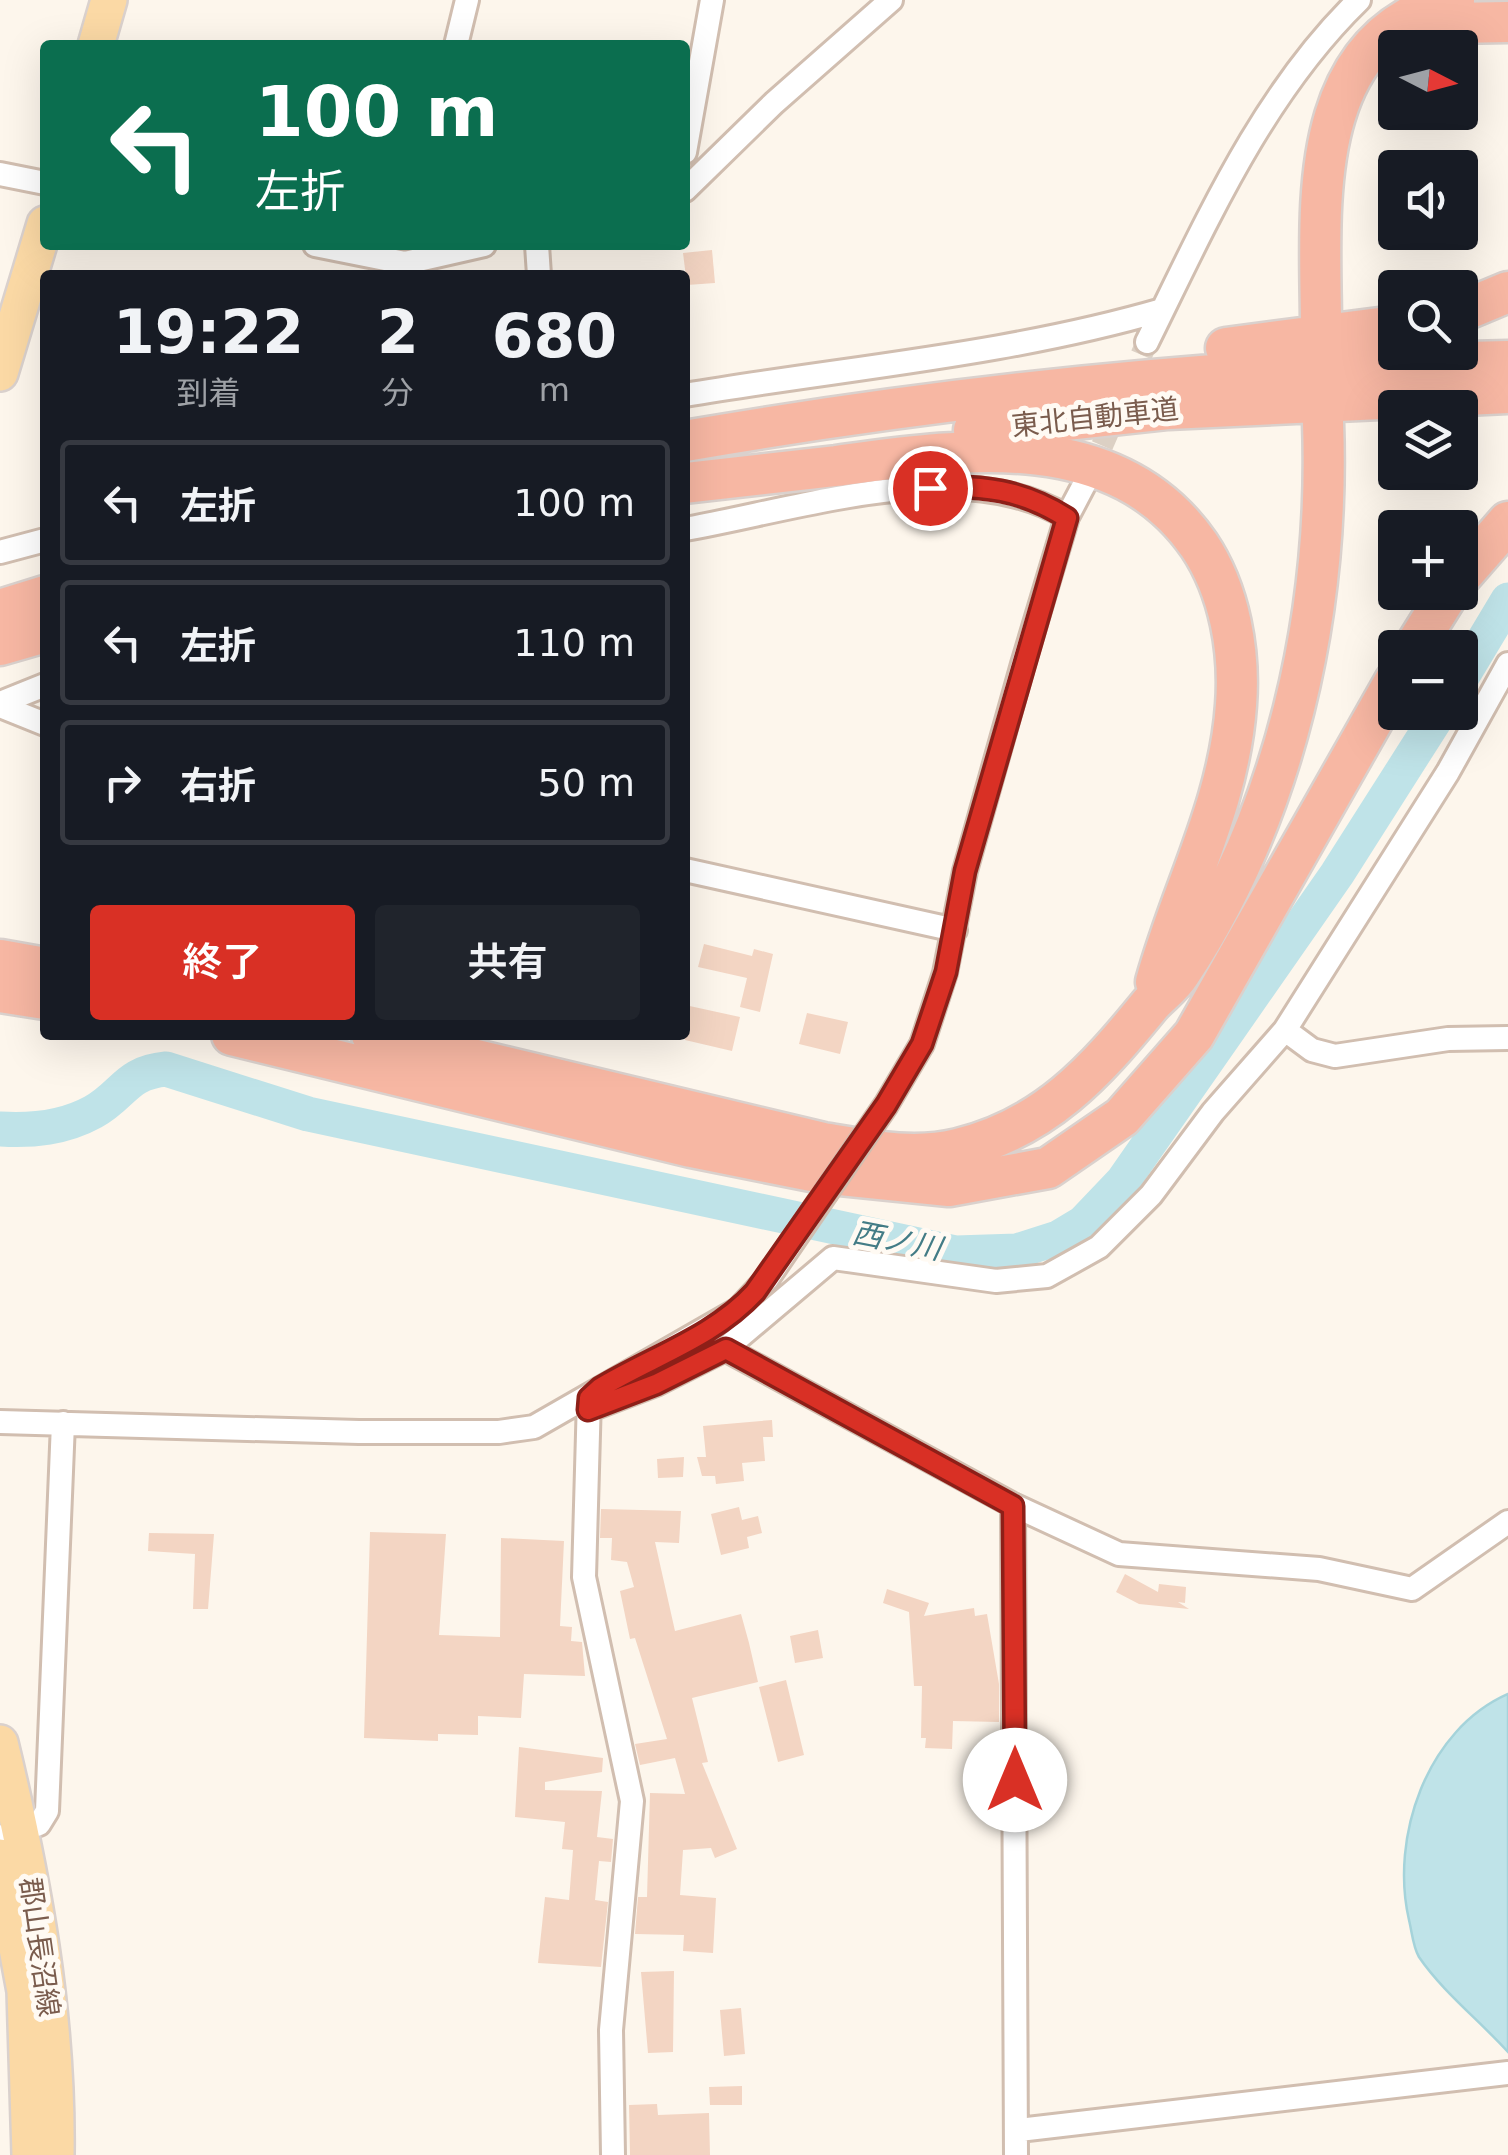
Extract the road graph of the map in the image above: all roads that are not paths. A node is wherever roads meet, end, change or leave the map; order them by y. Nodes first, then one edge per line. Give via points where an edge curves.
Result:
1 (109, 0) edge
2 (467, 0) edge
3 (712, 0) edge
4 (891, 0) edge
5 (1358, 0) edge
6 (1454, 0) edge
7 (1508, 22) edge
8 (1394, 30) edge
9 (1440, 30) edge
10 (97, 40) edge
11 (457, 40) edge
12 (1378, 43) edge
13 (1378, 80) edge
14 (690, 124) edge
15 (0, 174) edge
16 (40, 182) edge
17 (690, 185) edge
18 (40, 241) edge
19 (366, 250) edge
20 (441, 250) edge
21 (407, 254) edge
22 (1508, 292) edge
23 (1478, 304) edge
24 (1162, 310) junction
25 (1378, 328) edge
26 (1147, 342) tunnel mouth
27 (1508, 361) edge
28 (0, 373) edge
29 (1508, 393) edge
30 (690, 395) edge
31 (803, 420) junction
32 (690, 440) edge
33 (690, 473) edge
34 (1088, 480) tunnel mouth
35 (690, 482) edge
36 (1067, 518) junction
37 (1508, 522) edge
38 (690, 529) edge
39 (40, 541) edge
40 (0, 552) edge
41 (1478, 556) edge
42 (40, 598) edge
43 (0, 610) edge
44 (40, 633) edge
45 (0, 645) edge
46 (1508, 664) edge
47 (40, 688) edge
48 (0, 705) edge
49 (1378, 711) edge
50 (40, 722) edge
51 (690, 871) edge
52 (956, 930) junction
53 (0, 960) edge
54 (40, 967) edge
55 (0, 992) edge
56 (40, 998) edge
57 (1150, 1005) junction
58 (1286, 1030) junction
59 (1508, 1038) edge
60 (252, 1040) edge
61 (393, 1040) edge
62 (1014, 1175) junction
63 (726, 1349) junction
64 (588, 1404) junction
65 (0, 1422) edge
66 (63, 1423) junction
67 (1013, 1506) junction
68 (1508, 1522) edge
69 (0, 1742) edge
70 (7, 1842) edge
71 (1508, 2072) edge
72 (1019, 2130) junction
73 (30, 2155) edge
74 (56, 2155) edge
75 (613, 2155) edge
76 (1016, 2155) edge

1 - 10 main road
2 - 11 street
3 - 14 street
4 - 17 street
5 - 24 street via 1271,108
6 - 8 highway via 1423,10
7 - 9 highway via 1453,23
12 - 13 highway via 1336,108 1322,181 1333,321 1349,144
15 - 16 street
18 - 28 main road
19 - 21 street
20 - 21 street
22 - 23 highway
24 - 26 street
24 - 30 street via 1105,327
25 - 31 highway via 1041,372
27 - 31 highway, 東北自動車道 via 1166,376
29 - 33 highway, 東北自動車道 via 1168,408 910,438
31 - 32 highway, 東北自動車道
34 - 36 street
35 - 57 highway via 955,450 1008,450 1099,467 1148,493 1190,533 1208,558 1228,614 1236,706 1215,816
36 - 38 street via 1037,499 958,486 874,493
36 - 52 street via 965,871
37 - 41 highway
39 - 40 street
42 - 43 highway
44 - 45 highway
46 - 58 street
47 - 48 street
48 - 50 street
49 - 62 highway via 1194,1035 1148,1092 1096,1138 1048,1168
51 - 52 street
52 - 64 street, bridge via 922,1044 767,1279 738,1310 627,1371
53 - 54 highway
55 - 56 highway
57 - 61 highway via 1100,1067 1022,1127 956,1150 896,1155
57 - 62 highway via 1177,978 1220,902 1256,826 1286,738 1314,606 1335,421 1346,514 1328,647 1311,728 1259,871 1184,1008 1132,1080 1080,1129
58 - 59 street via 1312,1050 1334,1056 1448,1039
58 - 63 street via 1150,1196 1082,1260 1048,1276 996,1281 833,1258
60 - 62 highway via 821,1174 950,1186
63 - 64 street via 656,1384
63 - 67 street
64 - 66 street via 534,1427 500,1432
64 - 75 street via 584,1577 632,1801 611,2030
65 - 66 street
66 - 70 street via 48,1811
67 - 68 street via 1119,1554 1319,1569 1412,1589
67 - 72 street
69 - 70 main road, 郡山長沼線
70 - 73 main road, 郡山長沼線 via 25,1991
70 - 74 main road, 郡山長沼線 via 47,1976
71 - 72 street
72 - 76 street

